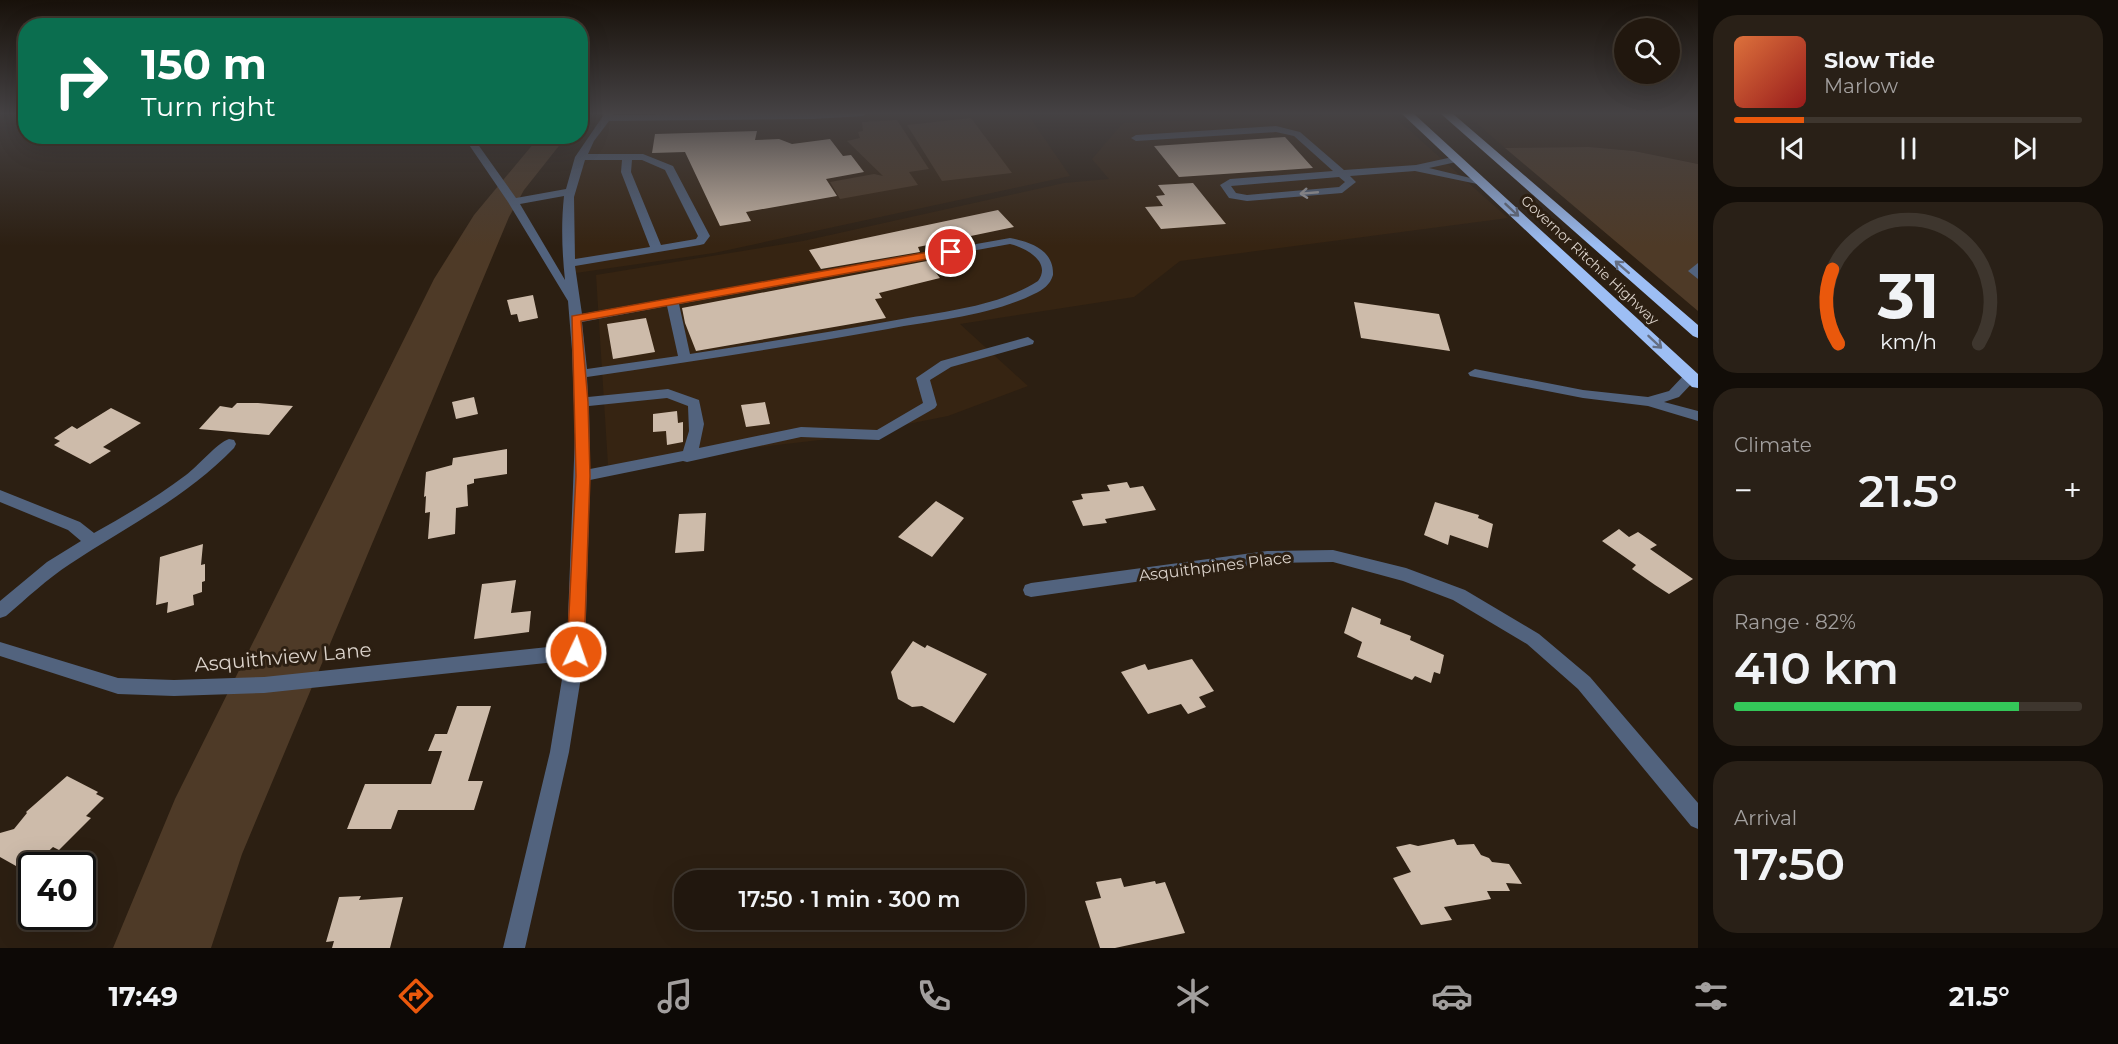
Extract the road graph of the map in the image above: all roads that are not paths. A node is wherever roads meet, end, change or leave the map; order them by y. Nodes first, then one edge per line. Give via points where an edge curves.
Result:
1 (482, 157) edge
2 (580, 157) edge
3 (627, 157) edge
4 (631, 157) edge
5 (1324, 157) edge
6 (1497, 157) edge
7 (1457, 159) joint
8 (1416, 168) junction
9 (1342, 173) junction
10 (1482, 182) junction
11 (568, 192) junction
12 (513, 202) junction
13 (657, 250) junction
14 (568, 264) junction
15 (1698, 267) edge
16 (1698, 275) edge
17 (573, 302) junction
18 (672, 302) junction
19 (576, 319) junction
20 (1698, 333) edge
21 (1028, 341) dead end
22 (685, 359) junction
23 (1475, 373) dead end
24 (580, 375) junction
25 (1694, 379) edge
26 (582, 402) junction
27 (1649, 402) junction
28 (1698, 416) edge
29 (229, 444) dead end
30 (687, 457) junction
31 (583, 476) junction
32 (0, 496) edge
33 (94, 542) junction
34 (1031, 590) dead end
35 (0, 611) edge
36 (0, 648) edge
37 (576, 652) junction
38 (1698, 819) edge
39 (514, 948) edge

1 - 12 street
2 - 11 street
3 - 13 street via 626,172
4 - 13 street via 669,168 704,236 700,242
5 - 9 street
20 -> 6 highway, Governor Ritchie Highway
7 - 8 street
7 - 10 highway, Governor Ritchie Highway
8 - 9 street
8 - 10 street
9 -> 9 street via 1351,182 1342,190 1247,198 1233,196 1225,185
10 -> 25 highway, Governor Ritchie Highway
11 - 12 street
11 - 14 street
12 - 17 street
13 - 14 street
14 - 17 street
15 - 16 street via 1694,271
17 - 19 street
18 - 19 street
18 - 22 street
18 - 22 street via 1010,241 1038,251 1047,266 1048,276 1030,292 962,312
19 - 24 street
21 - 30 street via 946,364 923,378 930,405 879,435 801,432
22 - 24 street
23 - 27 street
24 - 26 street
25 - 27 street via 1674,394
26 - 30 street via 668,393 694,403 699,420 696,439
26 - 31 street
27 - 28 street
29 - 33 street via 210,466 138,517
30 - 31 street
31 - 37 street
32 - 33 street via 74,526
33 - 35 street via 28,586
34 - 38 street, Asquithpines Place via 1267,558 1333,556 1406,575 1459,595 1533,639 1584,683
36 - 37 street, Asquithview Lane via 118,686 174,688 264,685
37 - 39 street via 544,822

